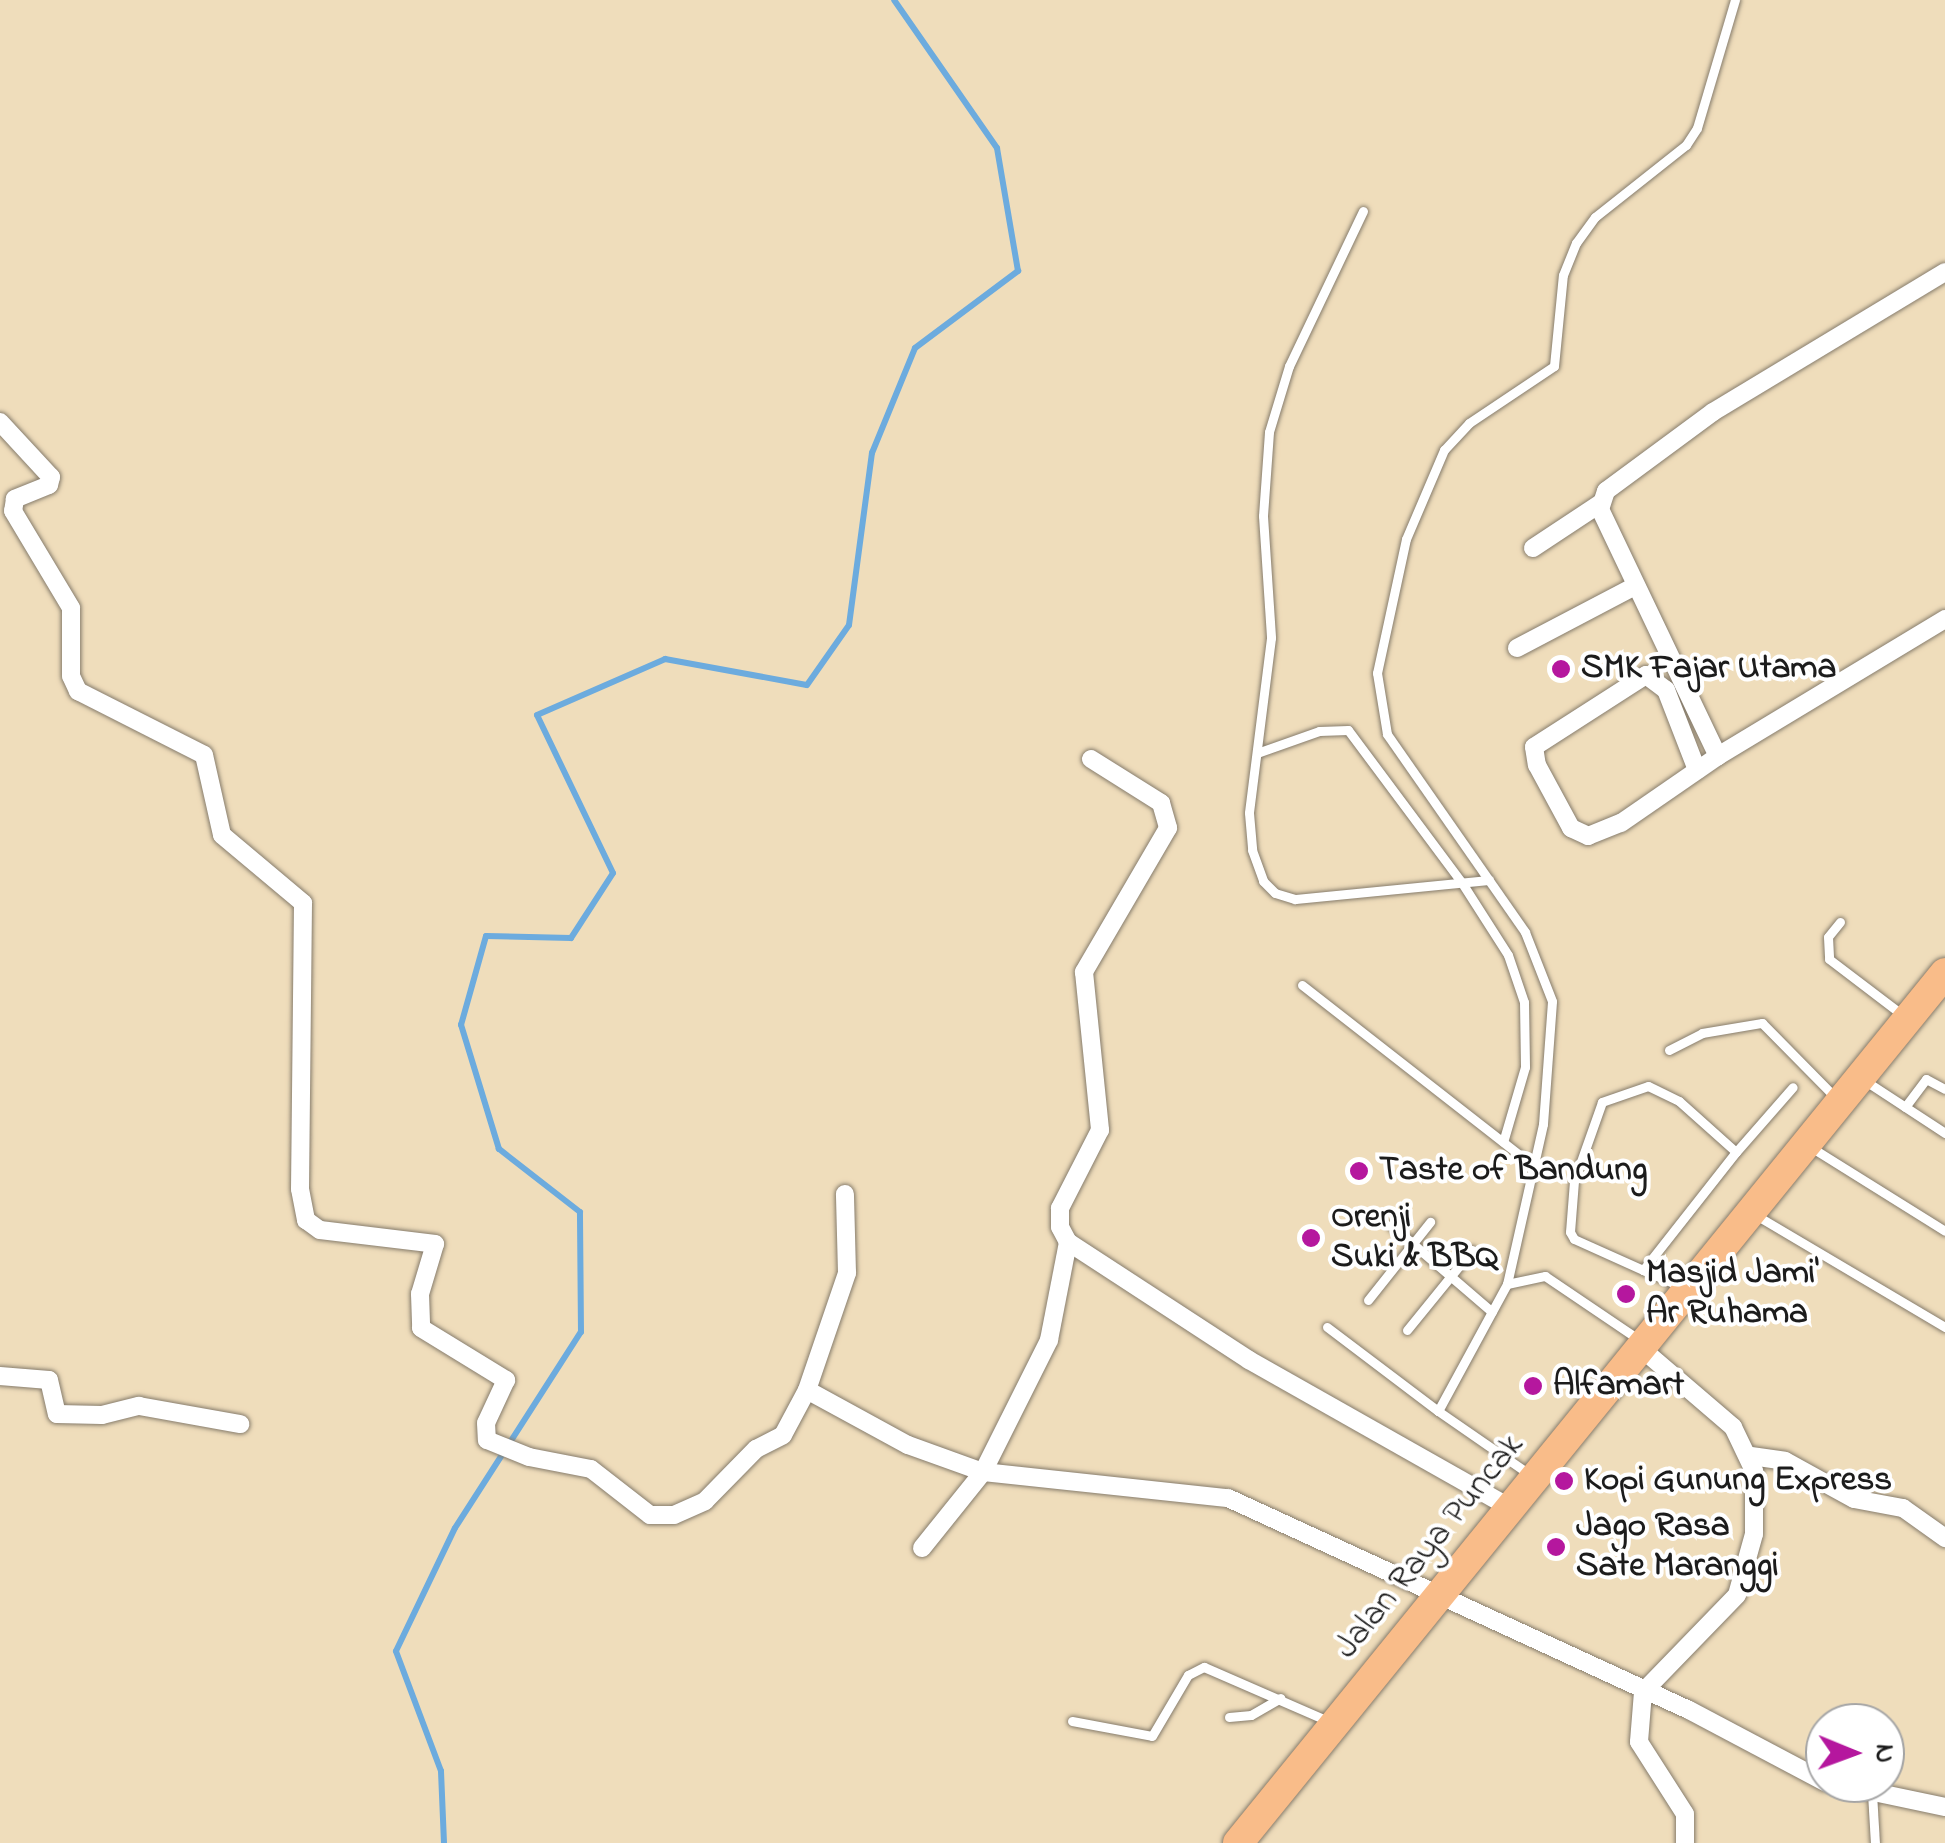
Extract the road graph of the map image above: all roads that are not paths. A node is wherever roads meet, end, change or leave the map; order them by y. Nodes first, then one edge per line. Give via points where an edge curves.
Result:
1 (1735, 0) edge
2 (1363, 210) dead end
3 (1945, 272) edge
4 (0, 422) edge
5 (1601, 503) junction
6 (1533, 548) dead end
7 (1634, 587) junction
8 (1945, 619) edge
9 (1516, 648) dead end
10 (1257, 753) junction
11 (1718, 756) junction
12 (1090, 759) dead end
13 (1697, 770) junction
14 (1489, 880) junction
15 (1462, 883) junction
16 (1840, 922) dead end
17 (1945, 973) edge
18 (1302, 984) dead end
19 (1906, 1018) junction
20 (1670, 1050) dead end
21 (1856, 1075) junction
22 (1793, 1087) dead end
23 (1945, 1089) edge
24 (1837, 1099) junction
25 (1905, 1108) junction
26 (1945, 1134) edge
27 (1504, 1142) junction
28 (1802, 1142) junction
29 (1736, 1152) junction
30 (1534, 1166) junction
31 (846, 1194) dead end
32 (1747, 1210) junction
33 (1430, 1222) dead end
34 (1391, 1224) dead end
35 (1945, 1231) edge
36 (1068, 1242) junction
37 (1412, 1243) junction
38 (1472, 1250) dead end
39 (1643, 1270) junction
40 (1448, 1274) junction
41 (1507, 1284) junction
42 (1687, 1289) junction
43 (1368, 1300) dead end
44 (1492, 1312) junction
45 (1327, 1327) dead end
46 (1945, 1327) edge
47 (1406, 1330) dead end
48 (1644, 1346) junction
49 (0, 1376) edge
50 (806, 1390) junction
51 (1438, 1412) junction
52 (240, 1424) dead end
53 (1752, 1456) junction
54 (983, 1472) junction
55 (1535, 1478) junction
56 (1512, 1509) junction
57 (1945, 1538) edge
58 (922, 1548) dead end
59 (1437, 1594) junction
60 (1642, 1692) junction
61 (1280, 1698) junction
62 (1229, 1717) dead end
63 (1072, 1722) dead end
64 (1334, 1724) junction
65 (1805, 1771) edge
66 (1905, 1799) edge
67 (1873, 1803) edge
68 (1945, 1806) edge
69 (1238, 1843) edge
70 (1685, 1843) edge
71 (1875, 1843) edge

1 - 14 lane via 1686,145 1595,216 1576,243 1562,275 1554,366 1469,424 1444,450 1406,540 1377,673 1377,703 1387,734
2 - 10 lane via 1289,366 1269,432 1263,516 1271,638
3 - 5 street via 1713,412 1618,482
4 - 50 street via 50,477 49,485 15,499 13,511 71,608 74,684 82,695 204,755 222,835 303,903 300,1188 306,1220 317,1230 435,1244 420,1294 421,1328 506,1380 486,1423 487,1440 529,1457 586,1467 650,1515 674,1515 705,1501 756,1449 783,1436
5 - 6 street
5 - 7 street via 1603,525
7 - 9 street
7 - 11 street
8 - 11 street
10 - 15 lane via 1319,731 1348,730
10 - 15 lane via 1248,830 1257,868 1275,894 1295,899
11 - 13 street
12 - 36 street via 1161,803 1168,828 1084,972 1100,1130 1058,1214
13 - 13 street via 1622,822 1585,836 1571,828 1536,765 1534,747 1646,675 1666,690
14 - 15 lane
14 - 30 lane via 1540,962 1552,1001 1553,1044
15 - 27 lane via 1508,955 1524,1002 1525,1067
16 - 19 lane via 1828,937 1829,959
17 - 19 highway, Jalan Raya Puncak
18 - 27 lane
19 - 21 highway, Jalan Raya Puncak
20 - 24 lane via 1702,1033 1762,1023
21 - 24 highway, Jalan Raya Puncak
21 - 25 lane
22 - 29 lane
23 - 25 lane via 1927,1079
24 - 28 highway, Jalan Raya Puncak
25 - 26 lane
27 - 30 lane
28 - 32 highway, Jalan Raya Puncak
28 - 35 lane
29 - 39 lane
29 - 39 lane via 1658,1087 1602,1102 1574,1181 1570,1232
30 - 41 lane
31 - 50 street via 847,1273
32 - 42 highway, Jalan Raya Puncak
32 - 46 lane
33 - 37 lane
34 - 37 lane
36 - 54 street via 1048,1340
36 - 56 street via 1249,1360
37 - 40 lane
37 - 43 lane
38 - 40 lane
39 - 42 lane
40 - 44 lane
40 - 47 lane
41 - 44 lane
41 - 48 lane via 1544,1276
42 - 48 highway, Jalan Raya Puncak
44 - 51 lane
45 - 51 lane
48 - 53 street via 1724,1417
48 - 55 highway, Jalan Raya Puncak
49 - 52 street via 49,1380 57,1414 102,1415 140,1406
50 - 54 street via 908,1445
51 - 55 lane
53 - 57 street via 1785,1461 1854,1498 1904,1508
53 - 60 street via 1754,1534 1737,1596
54 - 58 street
54 - 59 street via 1228,1498
55 - 56 highway, Jalan Raya Puncak
56 - 59 highway, Jalan Raya Puncak
59 - 60 street
59 - 64 highway, Jalan Raya Puncak
60 - 65 street
60 - 70 street via 1639,1742 1686,1814
61 - 62 lane via 1251,1715
61 - 63 lane via 1204,1666 1188,1675 1152,1736
61 - 64 lane
64 - 69 highway, Jalan Raya Puncak
66 - 68 street
67 - 71 lane

